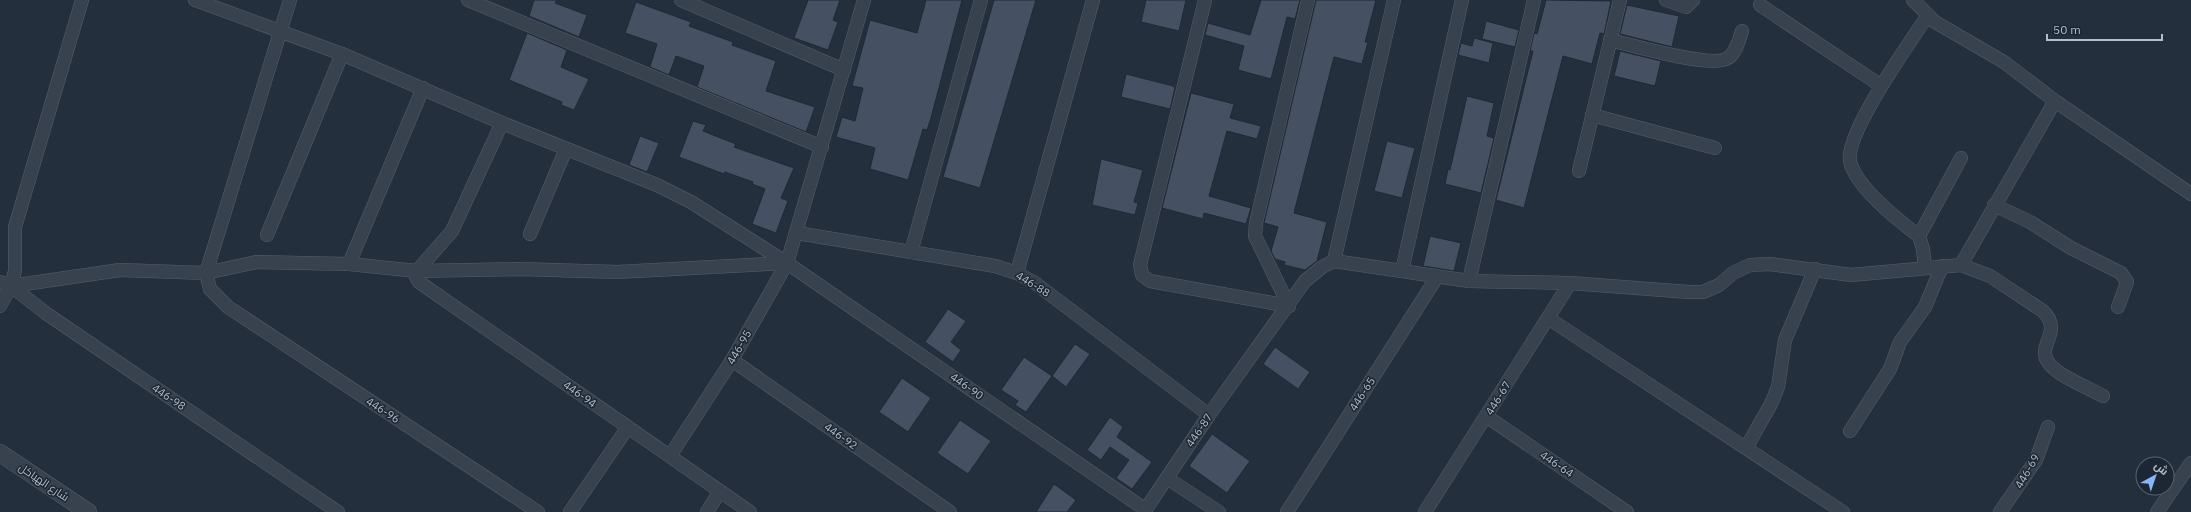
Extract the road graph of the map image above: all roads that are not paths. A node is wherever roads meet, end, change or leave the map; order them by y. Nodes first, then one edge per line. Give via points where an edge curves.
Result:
1 (82, 0) edge
2 (195, 0) edge
3 (290, 0) edge
4 (468, 0) edge
5 (681, 0) edge
6 (864, 0) edge
7 (981, 0) edge
8 (1092, 0) edge
9 (1205, 0) edge
10 (1308, 0) edge
11 (1394, 0) edge
12 (1462, 0) edge
13 (1534, 0) edge
14 (1620, 0) edge
15 (1666, 0) edge
16 (1693, 0) edge
17 (1915, 1) edge
18 (1760, 5) dead end
19 (1928, 15) junction
20 (281, 30) junction
21 (1742, 31) dead end
22 (1610, 40) junction
23 (342, 54) junction
24 (844, 70) junction
25 (1880, 85) junction
26 (423, 88) junction
27 (2055, 101) junction
28 (1592, 115) junction
29 (502, 123) junction
30 (822, 147) junction
31 (1715, 148) dead end
32 (566, 149) junction
33 (1961, 158) dead end
34 (1578, 171) dead end
35 (2191, 194) edge
36 (1994, 205) junction
37 (797, 233) junction
38 (530, 234) dead end
39 (267, 235) dead end
40 (1919, 236) junction
41 (911, 252) junction
42 (1334, 261) junction
43 (787, 263) junction
44 (349, 264) junction
45 (1961, 265) junction
46 (1942, 266) junction
47 (1925, 268) junction
48 (1815, 269) junction
49 (1402, 271) junction
50 (417, 272) junction
51 (206, 273) junction
52 (1017, 273) junction
53 (1437, 277) junction
54 (1469, 281) junction
55 (1570, 283) junction
56 (6, 284) edge
57 (0, 306) edge
58 (1289, 306) junction
59 (2118, 307) dead end
60 (1548, 318) junction
61 (732, 360) junction
62 (2103, 396) dead end
63 (1209, 415) junction
64 (1486, 416) junction
65 (628, 427) junction
66 (2048, 427) dead end
67 (1850, 431) dead end
68 (1746, 448) junction
69 (0, 453) edge
70 (670, 456) junction
71 (2191, 463) edge
72 (1167, 478) junction
73 (720, 491) junction
74 (1145, 511) edge
75 (88, 512) edge
76 (338, 512) edge
77 (538, 512) edge
78 (570, 512) edge
79 (707, 512) edge
80 (750, 512) edge
81 (950, 512) edge
82 (1219, 512) edge
83 (1287, 512) edge
84 (1425, 512) edge
85 (1627, 512) edge
86 (1843, 512) edge
87 (2000, 512) edge
88 (2158, 512) edge

1 - 56 street via 15,227 16,258
2 - 20 street, 446-90
3 - 20 street
4 - 30 street
5 - 24 street
6 - 24 street, 446-95
7 - 41 street
8 - 52 street
9 - 58 street via 1140,266 1142,275 1150,281
10 - 58 street via 1255,236
11 - 42 street
12 - 49 street
13 - 54 street
14 - 22 street
15 - 16 street via 1686,7
17 - 19 street
18 - 25 street
19 - 25 street
19 - 27 street via 1951,33 2004,62
20 - 23 street, 446-90
20 - 51 street
21 - 22 street via 1735,51 1729,58 1718,61 1688,58
22 - 28 street
23 - 26 street, 446-90
23 - 39 street
24 - 30 street, 446-95
25 - 40 street via 1850,146 1850,160 1854,174 1890,214
26 - 29 street, 446-90
26 - 44 street
27 - 35 street
27 - 36 street
28 - 31 street
28 - 34 street
29 - 32 street, 446-90
29 - 50 street via 452,232
30 - 37 street, 446-95
32 - 38 street
32 - 43 street, 446-90 via 657,185 691,202
33 - 40 street
36 - 45 street
36 - 59 street via 2030,222 2071,248 2121,273 2127,282
37 - 41 street, 446-88
37 - 43 street, 446-95
40 - 47 street
41 - 52 street, 446-88 via 995,266
42 - 49 street
42 - 58 street, 446-87 via 1306,281
43 - 50 street via 617,272 519,269
43 - 61 street, 446-95
43 - 74 street, 446-90
44 - 50 street
44 - 51 street via 256,262
45 - 46 street
45 - 62 street via 1990,276 2043,311 2050,318 2053,328 2044,352 2046,360 2053,368
46 - 47 street
46 - 67 street via 1925,307 1896,348 1890,369
47 - 48 street via 1851,275
48 - 55 street via 1770,264 1750,265 1703,292
48 - 68 street via 1785,340 1778,387
49 - 53 street
50 - 65 street, 446-94 via 419,282
51 - 56 street via 120,270
51 - 77 street, 446-96 via 210,289 228,307
52 - 63 street, 446-88 via 1034,283
53 - 54 street
53 - 83 street, 446-65
54 - 55 street
55 - 60 street, 446-67
56 - 57 street
56 - 76 street, 446-98
58 - 63 street, 446-87
60 - 64 street, 446-67
60 - 68 street
61 - 70 street, 446-95
61 - 81 street, 446-92
63 - 72 street, 446-87
64 - 84 street, 446-67
64 - 85 street, 446-64
65 - 70 street, 446-94
65 - 78 street
66 - 87 street, 446-69 via 2036,460
68 - 86 street
69 - 75 street, شارع الهياكل
70 - 73 street, 446-94
71 - 88 street
72 - 74 street, 446-87
72 - 82 street
73 - 79 street
73 - 80 street, 446-94

